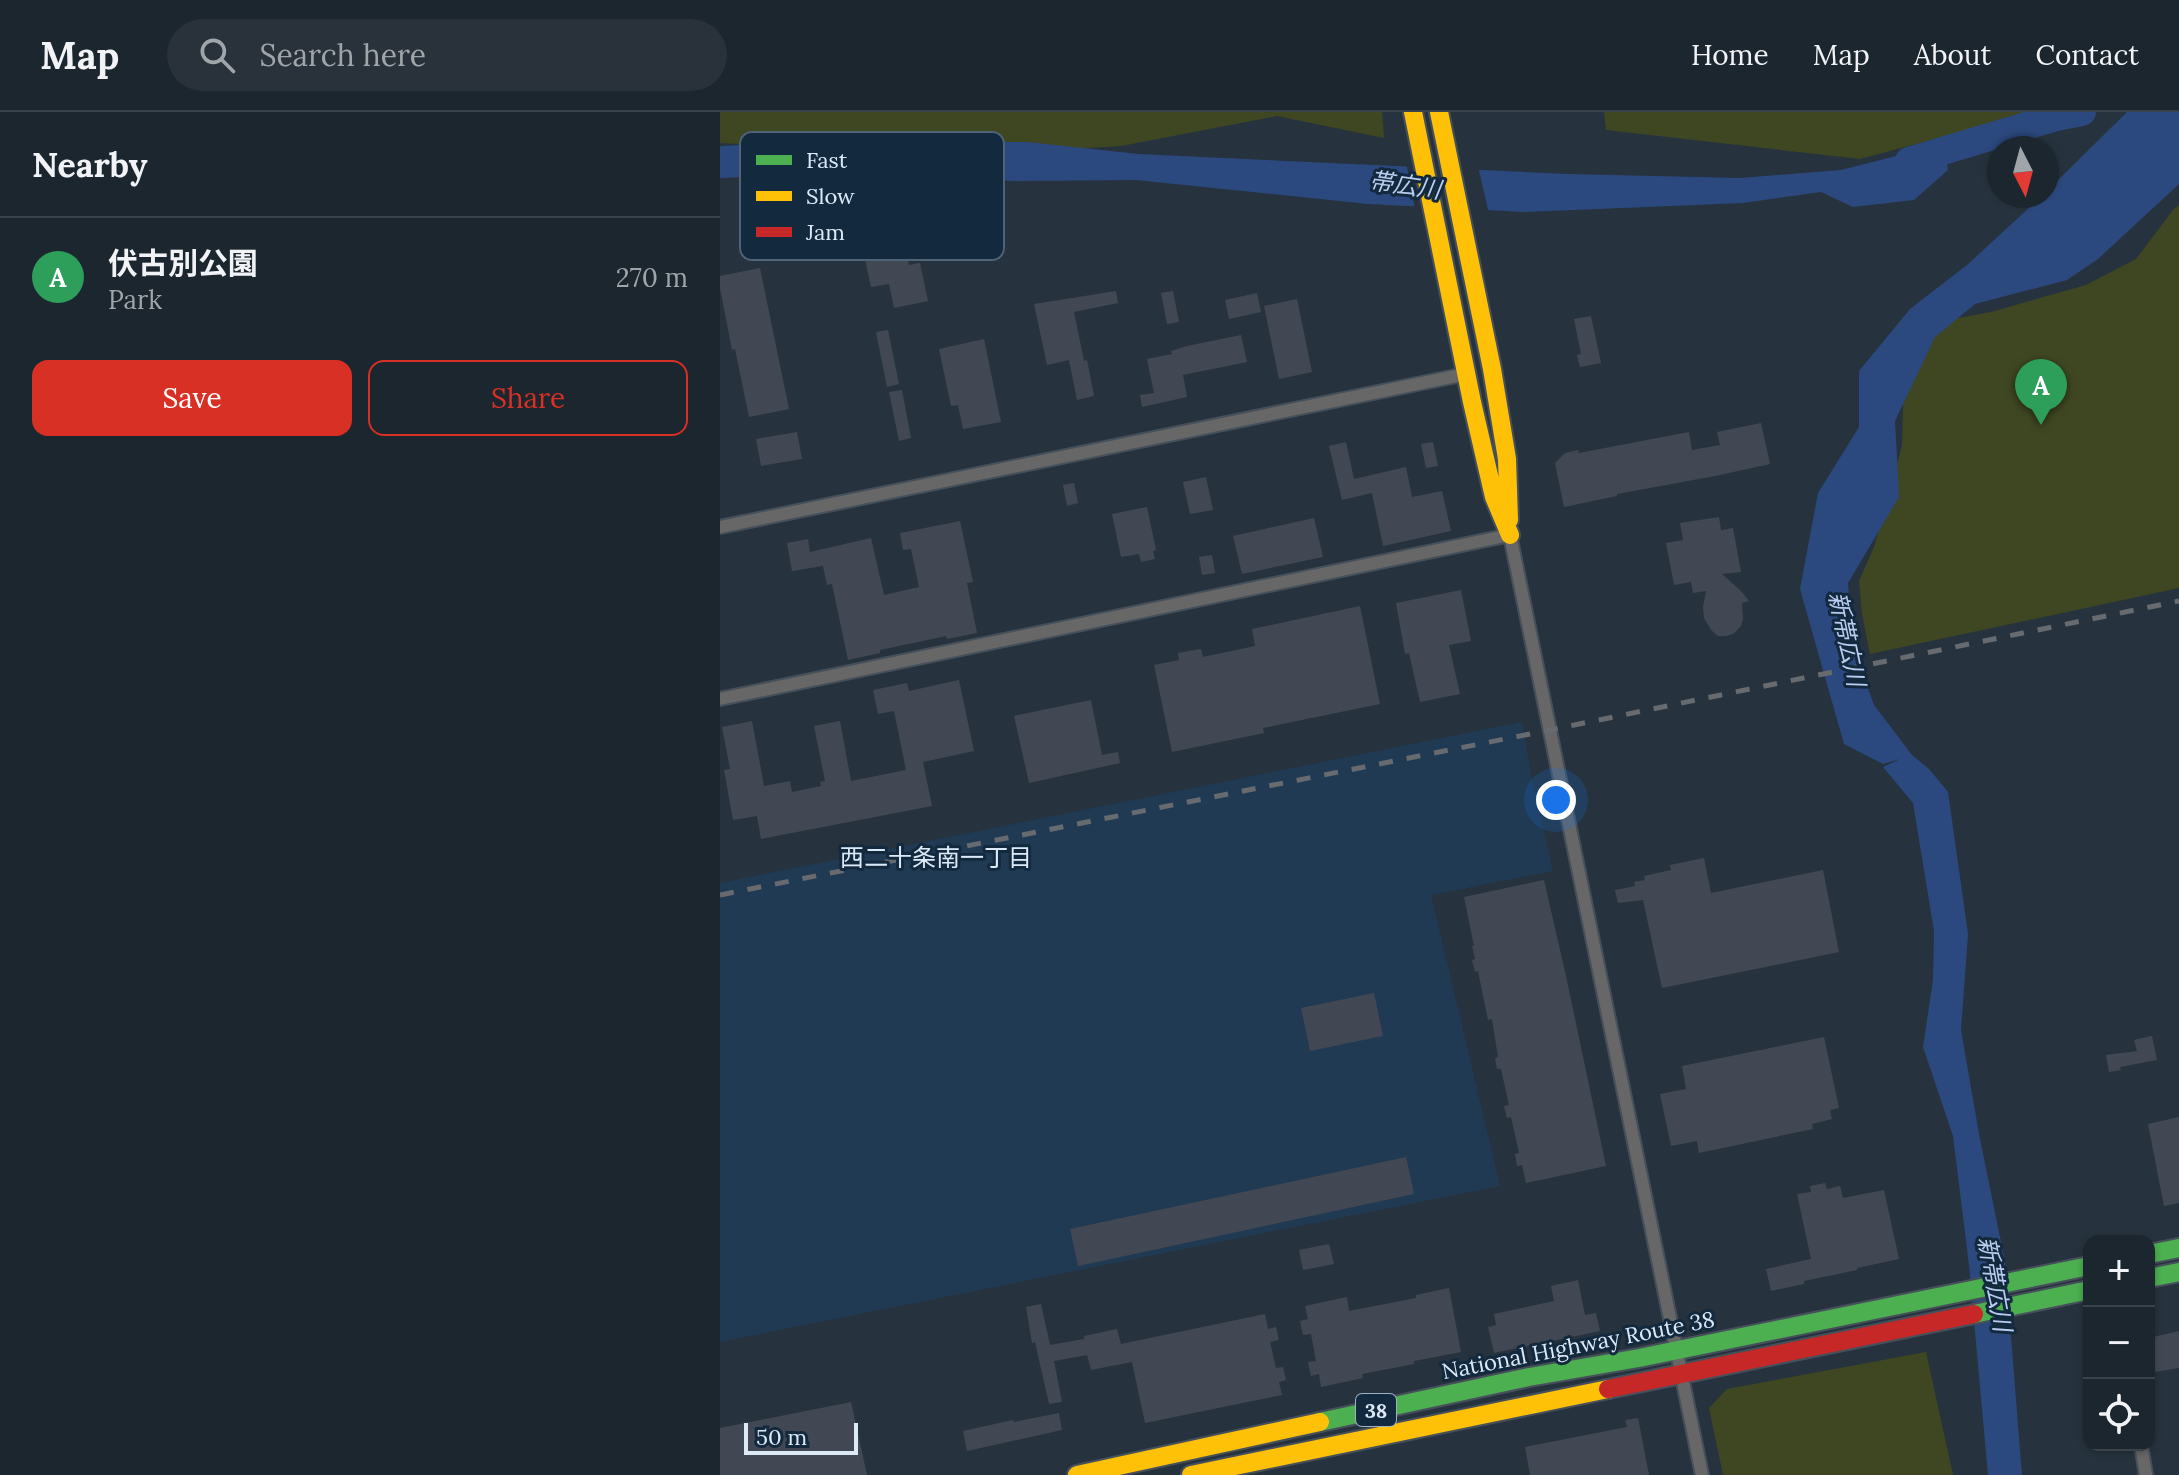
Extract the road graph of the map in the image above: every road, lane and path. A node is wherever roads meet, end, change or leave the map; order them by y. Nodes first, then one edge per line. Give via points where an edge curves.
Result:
1 (1413, 112) edge
2 (1439, 112) edge
3 (1492, 369) junction
4 (1466, 374) junction
5 (720, 527) edge
6 (1510, 535) junction
7 (720, 699) edge
8 (2179, 1248) edge
9 (2155, 1253) edge
10 (2083, 1267) edge
11 (2179, 1272) edge
12 (2155, 1277) edge
13 (2083, 1292) edge
14 (1677, 1350) junction
15 (1682, 1373) junction
16 (2142, 1451) edge
17 (1077, 1475) edge
18 (1191, 1475) edge
19 (1702, 1475) edge
20 (2146, 1475) edge

1 - 4 main road
2 - 3 main road
3 - 4 main road
3 - 6 main road via 1507,459
4 - 5 street
4 - 6 main road via 1494,497
6 - 7 street
6 - 14 street
8 - 9 main road
10 - 14 main road, National Highway Route 38 / 38
11 - 12 main road
13 - 15 main road, 38
14 - 15 street
14 - 17 main road, National Highway Route 38 / 38
15 - 18 main road, 38
15 - 19 street
16 - 20 street

